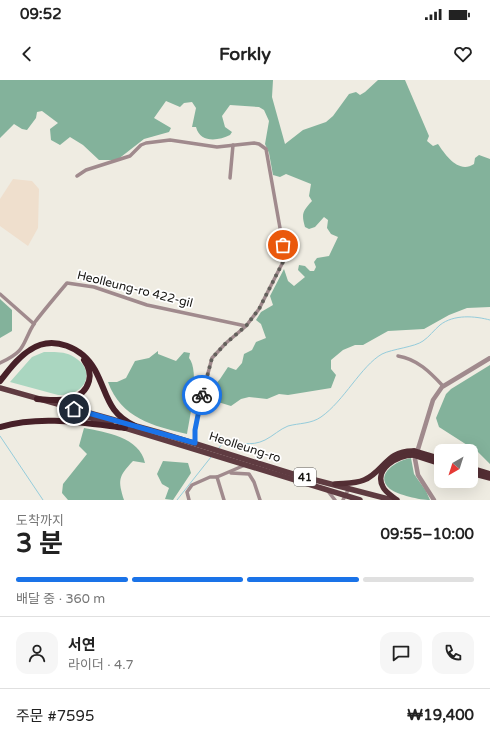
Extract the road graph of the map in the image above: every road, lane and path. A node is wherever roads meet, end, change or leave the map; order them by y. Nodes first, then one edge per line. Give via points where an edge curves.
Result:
1 (233, 145) junction
2 (77, 176) dead end
3 (230, 178) dead end
4 (0, 294) edge
5 (34, 324) junction
6 (246, 326) junction
7 (398, 356) dead end
8 (490, 358) edge
9 (0, 363) edge
10 (7, 375) junction
11 (0, 381) edge
12 (0, 384) edge
13 (443, 386) junction
14 (0, 388) edge
15 (0, 392) edge
16 (37, 398) junction
17 (2, 426) edge
18 (135, 426) junction
19 (125, 428) junction
20 (195, 443) junction
21 (413, 453) junction
22 (434, 458) edge
23 (434, 461) edge
24 (245, 466) junction
25 (478, 470) edge
26 (225, 474) junction
27 (490, 474) edge
28 (478, 475) edge
29 (217, 477) junction
30 (490, 478) edge
31 (335, 484) junction
32 (349, 488) junction
33 (327, 490) junction
34 (345, 498) edge
35 (189, 500) edge
36 (224, 500) edge
37 (260, 500) edge
38 (335, 500) edge
39 (360, 500) edge
40 (392, 500) edge
41 (397, 500) edge
42 (434, 500) edge

1 - 2 street via 217,147 170,140 146,143 130,156 86,170
1 - 3 street
1 - 6 street via 254,143 266,150 283,245 284,260 259,309
4 - 5 street
5 - 6 street, Heolleung-ro 422-gil via 66,283 94,287 147,305
5 - 9 street via 18,353
6 - 20 street via 212,358 195,430
7 - 13 street via 419,364
8 - 13 street
10 - 11 highway
10 - 12 highway
10 - 16 highway via 27,356 45,346 67,348 84,360 89,370 89,378 81,394 68,400
10 - 18 highway via 21,357 35,347 53,343 72,347 94,367 114,411
13 - 42 street via 433,400 416,460 416,470
14 - 16 main road, Heolleung-ro / 41
15 - 19 main road, Heolleung-ro / 41
16 - 18 main road, Heolleung-ro / 41
17 - 19 highway via 57,420
18 - 20 main road, Heolleung-ro / 41
19 - 24 main road, Heolleung-ro / 41
20 - 31 main road, Heolleung-ro / 41 via 296,475
21 - 22 highway, bridge
21 - 23 highway, bridge
21 - 31 highway via 402,451 392,456 364,480
21 - 41 highway via 394,460 386,466 381,475 383,488
24 - 26 street
24 - 33 main road, Heolleung-ro / 41
25 - 27 highway
26 - 29 street
26 - 37 street via 248,474 254,482
28 - 30 highway
29 - 35 street via 210,477 192,485 187,492
29 - 36 street
31 - 32 main road, Heolleung-ro / 41
32 - 34 street
32 - 40 main road, Heolleung-ro / 41
33 - 34 main road, Heolleung-ro / 41
33 - 38 street
34 - 39 main road, Heolleung-ro / 41

